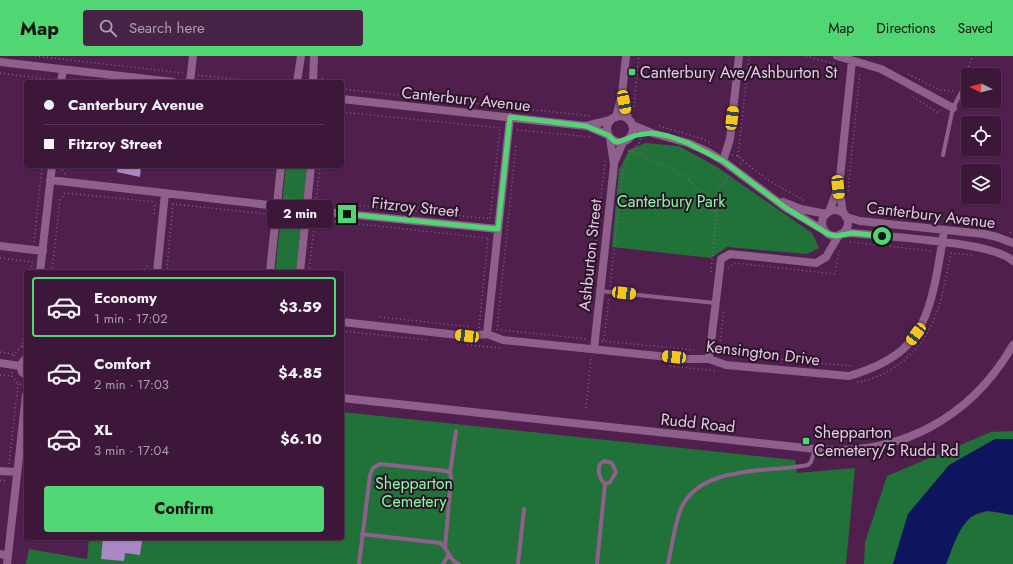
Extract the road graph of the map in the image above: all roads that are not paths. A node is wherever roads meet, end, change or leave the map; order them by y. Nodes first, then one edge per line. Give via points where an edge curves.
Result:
1 (192, 56) edge
2 (301, 56) edge
3 (314, 56) edge
4 (626, 56) edge
5 (739, 56) edge
6 (837, 56) edge
7 (0, 62) edge
8 (852, 65) junction
9 (63, 70) junction
10 (190, 78) edge
11 (61, 80) edge
12 (155, 80) edge
13 (297, 80) edge
14 (312, 80) edge
15 (961, 90) edge
16 (622, 94) junction
17 (344, 99) edge
18 (953, 108) junction
19 (510, 117) junction
20 (613, 118) junction
21 (630, 122) junction
22 (586, 126) junction
23 (652, 133) junction
24 (609, 137) junction
25 (626, 140) junction
26 (943, 155) dead end
27 (723, 161) junction
28 (614, 165) junction
29 (52, 168) edge
30 (281, 168) edge
31 (311, 168) edge
32 (50, 180) junction
33 (838, 187) junction
34 (165, 193) junction
35 (773, 197) junction
36 (278, 202) junction
37 (828, 213) junction
38 (306, 214) junction
39 (844, 215) junction
40 (498, 229) junction
41 (944, 230) junction
42 (826, 233) junction
43 (840, 235) junction
44 (943, 243) junction
45 (1013, 243) edge
46 (0, 246) edge
47 (43, 251) junction
48 (828, 252) junction
49 (1013, 261) edge
50 (40, 270) edge
51 (157, 270) edge
52 (270, 270) edge
53 (300, 270) edge
54 (600, 291) junction
55 (716, 303) junction
56 (344, 322) edge
57 (484, 330) junction
58 (1013, 345) edge
59 (594, 349) junction
60 (709, 356) junction
61 (24, 360) edge
62 (0, 363) edge
63 (17, 365) junction
64 (24, 374) edge
65 (344, 398) edge
66 (24, 412) edge
67 (456, 431) dead end
68 (815, 449) junction
69 (0, 471) edge
70 (17, 472) junction
71 (450, 474) junction
72 (605, 484) junction
73 (524, 509) dead end
74 (362, 534) junction
75 (445, 548) junction
76 (448, 556) junction
77 (5, 558) edge
78 (359, 564) edge
79 (443, 564) edge
80 (460, 564) edge
81 (518, 564) edge
82 (597, 564) edge
83 (668, 564) edge

1 - 10 street
2 - 13 street
3 - 14 street
4 - 16 street
5 - 27 street via 730,139
6 - 8 street
7 - 9 street
8 - 18 street via 881,69
8 - 33 street
9 - 11 street
9 - 12 street
15 - 18 lane
16 - 20 street
16 - 21 street
17 - 19 street, Canterbury Avenue
18 - 26 lane
19 - 22 street, Canterbury Avenue
19 - 40 street via 513,129
20 - 21 street via 620,116
20 - 22 street, Canterbury Avenue
20 - 24 street via 607,126
21 - 23 street
21 - 25 street via 633,130
22 - 24 street, Canterbury Avenue
23 - 25 street
23 - 27 street via 688,143
24 - 25 street via 614,141
24 - 28 street, Ashburton Street
25 - 28 street, Ashburton Street
27 - 35 street
28 - 54 street, Ashburton Street
29 - 32 street
30 - 36 street
31 - 38 street
32 - 34 street
32 - 47 street
33 - 37 street
33 - 39 street
34 - 36 street
34 - 51 street
35 - 37 street via 801,209
35 - 42 street
36 - 52 street
37 - 39 street via 836,211
37 - 42 street via 822,223
38 - 40 street, Fitzroy Street
38 - 53 street
39 - 41 street, Canterbury Avenue via 860,221
39 - 43 street via 847,226
40 - 57 street
41 - 44 street, Kensington Drive
41 - 45 street, Canterbury Avenue via 984,234
42 - 43 street
42 - 48 street
43 - 44 street, Canterbury Avenue via 852,233
43 - 48 street
44 - 49 street, Canterbury Avenue via 992,250 1004,254
44 - 60 street, Kensington Drive via 929,310 921,327 900,353 867,371 849,376 726,365
46 - 47 street
47 - 50 street
48 - 55 street via 826,258 816,263 730,254 724,256 719,265
54 - 55 lane
54 - 59 street, Ashburton Street
55 - 60 street
56 - 57 street, Kensington Drive via 467,336
57 - 59 street, Kensington Drive via 503,340
58 - 68 street, Rudd Road via 1003,362 976,394 945,419 928,428 908,438 877,447 848,451
59 - 60 street, Kensington Drive via 688,359
61 - 63 street
62 - 63 street
63 - 64 street
65 - 68 street, Rudd Road
66 - 70 street
67 - 71 lane
68 - 83 lane via 808,465 729,474 710,480 695,490 680,510
69 - 70 street
70 - 77 street
71 - 74 lane via 446,471 388,464 376,465 370,475
71 - 75 lane
72 - 72 lane via 598,469 604,461 612,463 616,472 610,482
72 - 82 lane
73 - 81 lane
74 - 75 lane via 440,543
74 - 78 lane
75 - 76 lane
76 - 79 lane
76 - 80 lane

